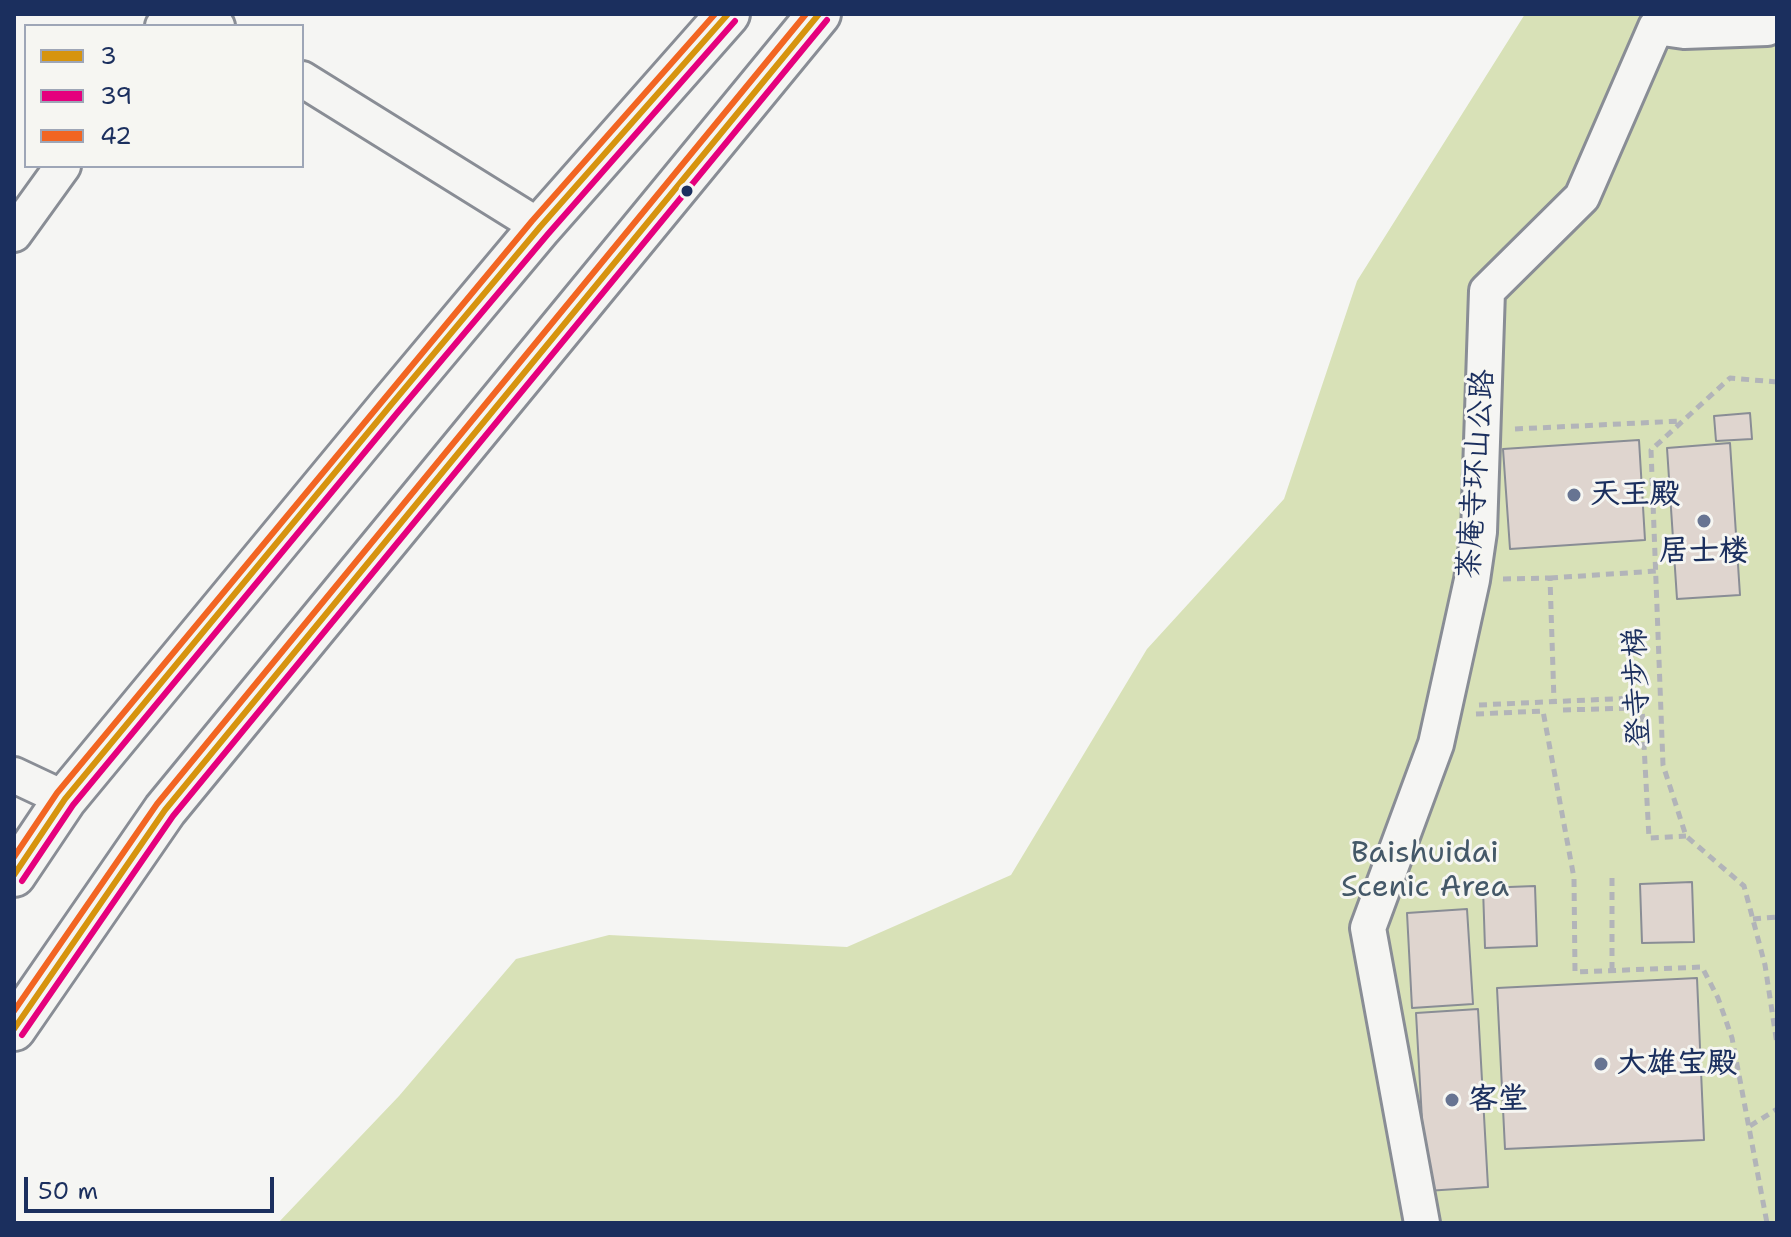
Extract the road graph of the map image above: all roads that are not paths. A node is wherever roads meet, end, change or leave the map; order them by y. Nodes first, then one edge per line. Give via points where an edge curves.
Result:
1 (819, 14) edge
2 (717, 19) edge
3 (1777, 23) edge
4 (304, 80) edge
5 (62, 168) edge
6 (540, 227) junction
7 (14, 234) edge
8 (14, 775) edge
9 (65, 799) junction
10 (14, 875) edge
11 (14, 1029) edge
12 (1422, 1223) edge

1 - 11 main road via 165,810
2 - 6 main road
3 - 12 street, 茶庵寺环山公路 via 1767,28 1684,31 1656,27 1582,197 1487,291 1479,532 1472,580 1436,744 1368,928
4 - 6 street
5 - 7 street
6 - 9 main road
8 - 9 street
9 - 10 main road

